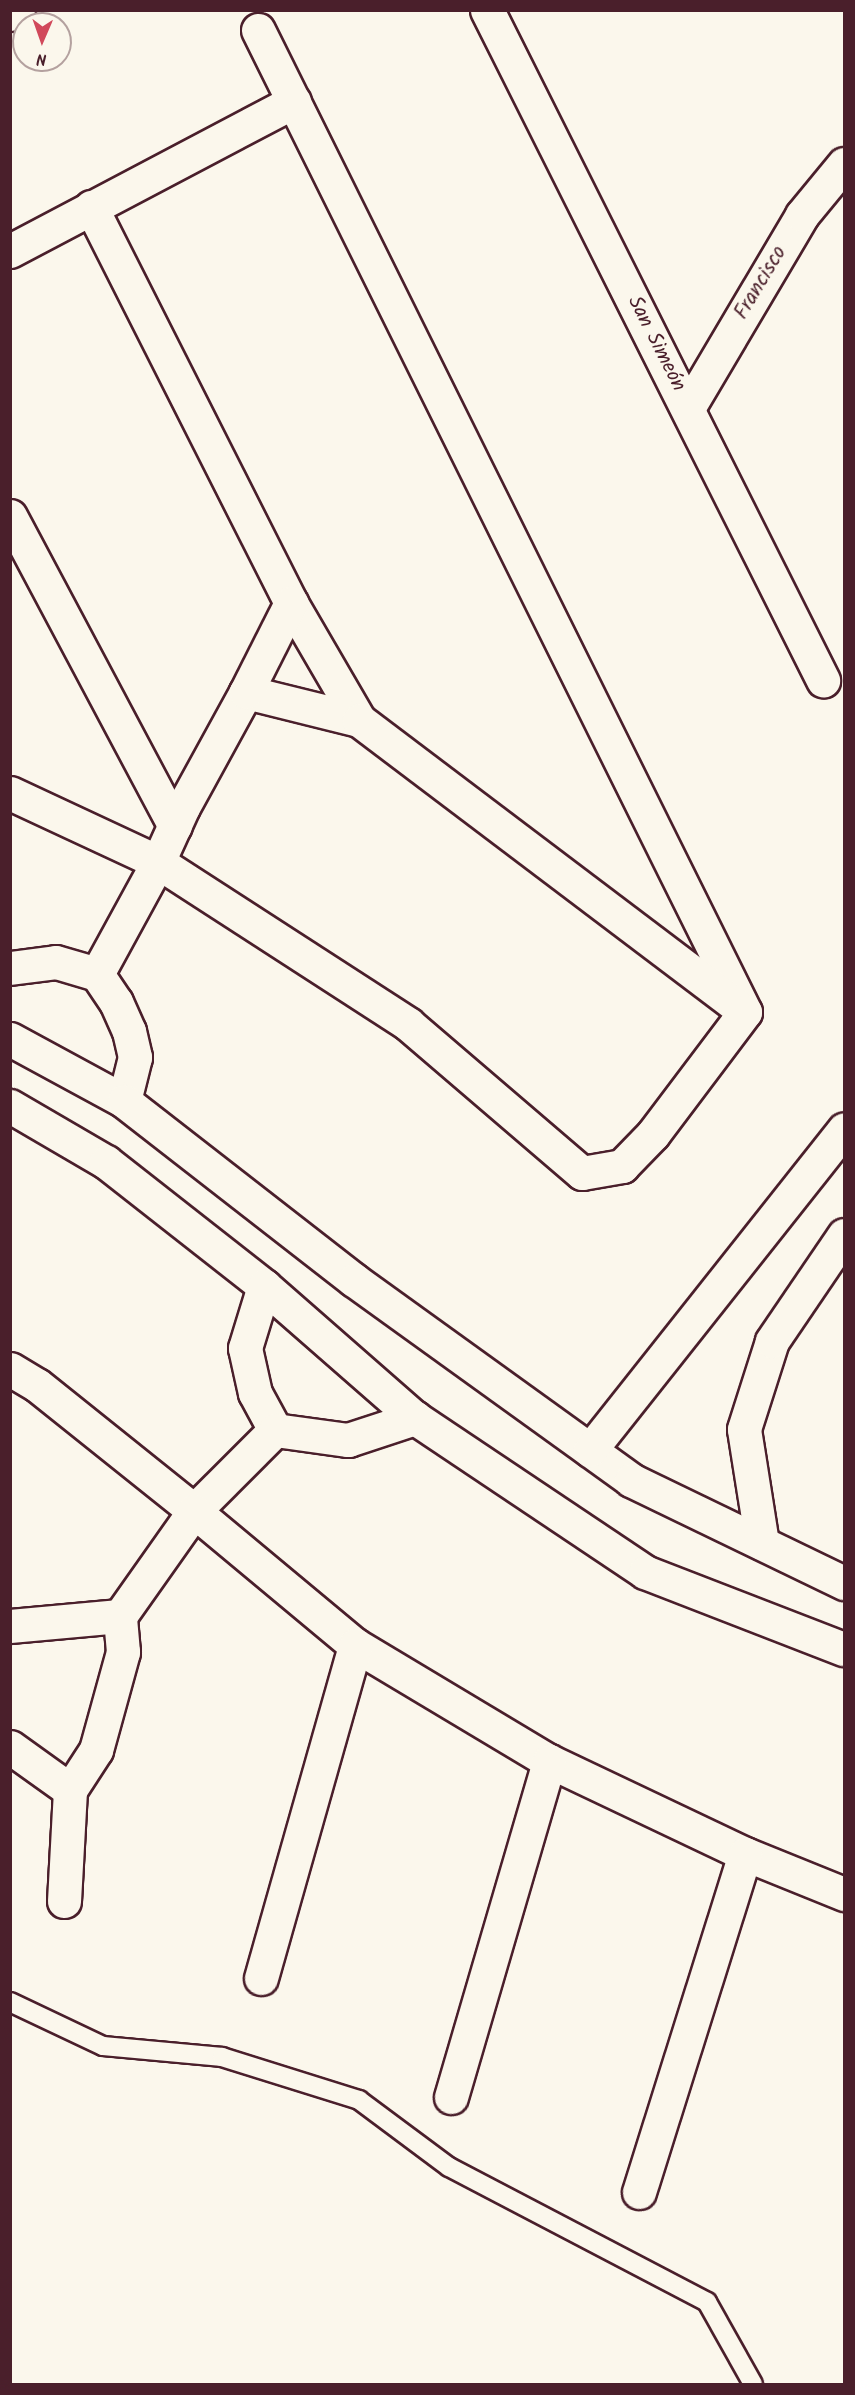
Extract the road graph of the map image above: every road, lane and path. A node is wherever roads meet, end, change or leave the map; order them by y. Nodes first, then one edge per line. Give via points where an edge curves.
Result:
1 (18, 10) edge
2 (487, 10) edge
3 (10, 14) edge
4 (258, 30) dead end
5 (294, 101) junction
6 (844, 164) edge
7 (90, 207) junction
8 (10, 251) edge
9 (688, 408) junction
10 (10, 516) edge
11 (291, 603) junction
12 (823, 680) dead end
13 (246, 692) junction
14 (359, 720) junction
15 (10, 794) edge
16 (175, 826) junction
17 (158, 862) junction
18 (10, 968) edge
19 (97, 974) junction
20 (745, 1011) junction
21 (10, 1039) edge
22 (124, 1101) junction
23 (10, 1106) edge
24 (844, 1129) edge
25 (844, 1234) edge
26 (264, 1287) junction
27 (10, 1369) edge
28 (415, 1418) junction
29 (275, 1430) junction
30 (590, 1450) junction
31 (194, 1511) junction
32 (762, 1543) junction
33 (844, 1583) edge
34 (120, 1616) junction
35 (10, 1626) edge
36 (355, 1645) junction
37 (844, 1649) edge
38 (10, 1747) edge
39 (549, 1761) junction
40 (70, 1790) junction
41 (745, 1854) junction
42 (844, 1894) edge
43 (64, 1900) dead end
44 (261, 1978) dead end
45 (10, 2001) edge
46 (451, 2097) dead end
47 (639, 2192) dead end
48 (753, 2385) edge

1 - 3 street
2 - 9 street, San Simeón
4 - 5 street
5 - 7 street
5 - 20 street
6 - 9 street, Francisco via 802,215
7 - 8 street
7 - 11 street
9 - 12 street, San Simeón
10 - 16 street
11 - 13 street
11 - 14 street
13 - 14 street
13 - 16 street
14 - 20 street
15 - 17 street
16 - 17 street
17 - 19 street
17 - 20 street via 408,1024 582,1173 622,1166 653,1134
18 - 19 street via 56,962
19 - 22 street via 116,1002 135,1057
21 - 22 street
22 - 30 street via 354,1280
23 - 26 street via 106,1162
24 - 30 street
25 - 32 street via 772,1341 744,1429
26 - 28 street
26 - 29 street via 245,1348 255,1393
27 - 31 street via 38,1385
28 - 29 street via 348,1440
28 - 37 street via 645,1572
29 - 31 street
30 - 32 street via 631,1480
31 - 34 street
31 - 36 street
32 - 33 street
34 - 35 street
34 - 40 street via 123,1652 96,1750
36 - 39 street
36 - 44 street
38 - 40 street
39 - 41 street
39 - 46 street
40 - 43 street
41 - 42 street
41 - 47 street
45 - 48 lane via 103,2046 222,2057 359,2100 449,2167 707,2302

